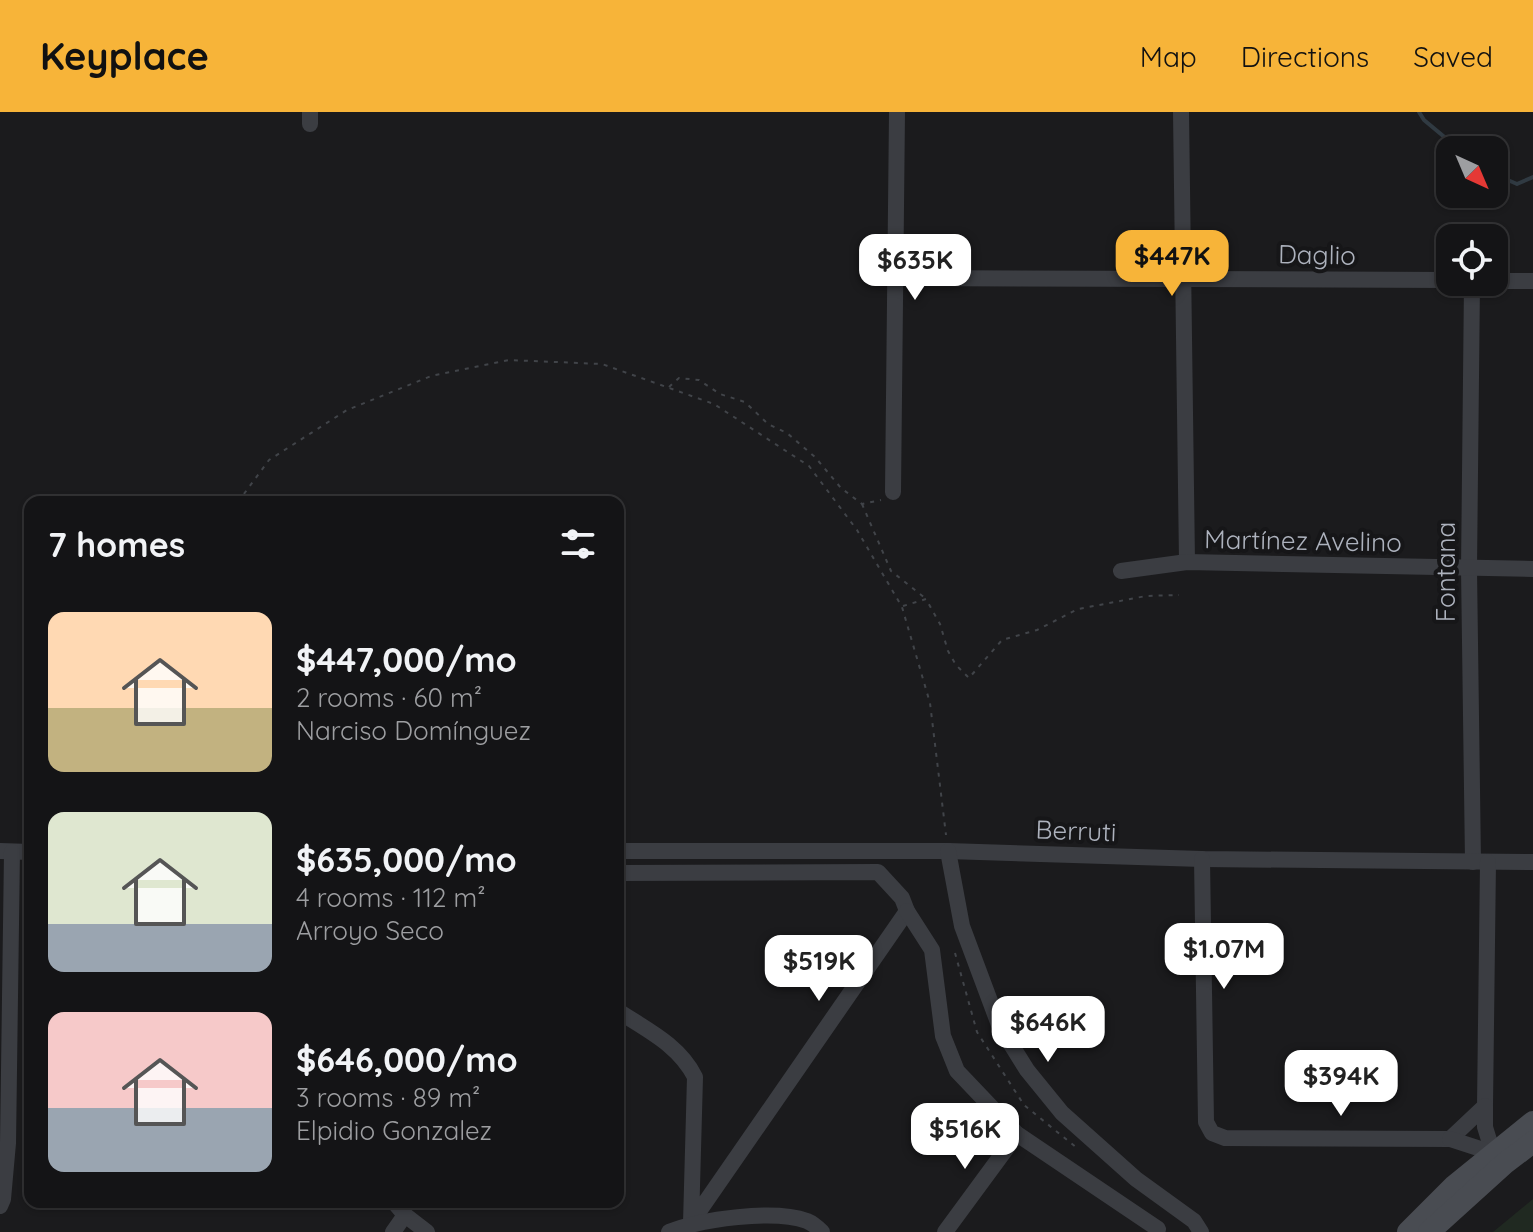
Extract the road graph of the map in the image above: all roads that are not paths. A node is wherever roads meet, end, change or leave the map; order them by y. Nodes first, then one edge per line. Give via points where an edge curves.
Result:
1 (897, 112) edge
2 (1181, 112) edge
3 (895, 278) junction
4 (1182, 278) junction
5 (1436, 280) edge
6 (1508, 281) edge
7 (1533, 281) edge
8 (1472, 296) edge
9 (893, 492) road end
10 (1187, 562) junction
11 (1469, 569) junction
12 (1533, 569) edge
13 (1121, 571) dead end
14 (624, 851) edge
15 (948, 851) junction
16 (6, 852) edge
17 (1202, 859) junction
18 (1480, 862) junction
19 (1533, 862) edge
20 (624, 873) edge
21 (907, 911) junction
22 (624, 1015) edge
23 (1485, 1106) junction
24 (1533, 1122) edge
25 (1017, 1134) junction
26 (1450, 1139) junction
27 (1533, 1142) edge
28 (4, 1143) edge
29 (1493, 1153) junction
30 (0, 1206) edge
31 (399, 1208) edge
32 (691, 1223) junction
33 (1158, 1231) edge
34 (393, 1232) edge
35 (427, 1232) edge
36 (669, 1232) edge
37 (822, 1232) edge
38 (945, 1232) edge
39 (1201, 1232) edge
40 (1408, 1232) edge
41 (1429, 1232) edge

1 - 3 street
2 - 4 street
3 - 4 street, Daglio
3 - 9 street
4 - 5 street, Daglio
4 - 10 street
6 - 7 street
8 - 11 street, Fontana
10 - 11 street, Martínez Avelino
10 - 13 street, Martínez Avelino
11 - 12 street, Martínez Avelino
11 - 18 street, Fontana
14 - 15 street, Berruti
15 - 17 street, Berruti
15 - 39 street via 962,926 999,1025 1027,1070 1062,1113
16 - 28 street
17 - 18 street, Berruti
17 - 26 street via 1206,1122 1212,1133 1225,1138
18 - 19 street, Berruti
18 - 23 street, Fontana
20 - 21 street via 878,872
21 - 25 street via 932,950 943,1036 957,1071
21 - 32 street
22 - 32 street via 674,1048 695,1077
23 - 26 street
23 - 29 street, Fontana
24 - 29 main road
25 - 33 street
25 - 38 street
26 - 29 street
27 - 41 main road
28 - 30 street
29 - 40 main road
31 - 34 street
31 - 35 street
32 - 36 street
32 - 37 street via 775,1215 808,1222

